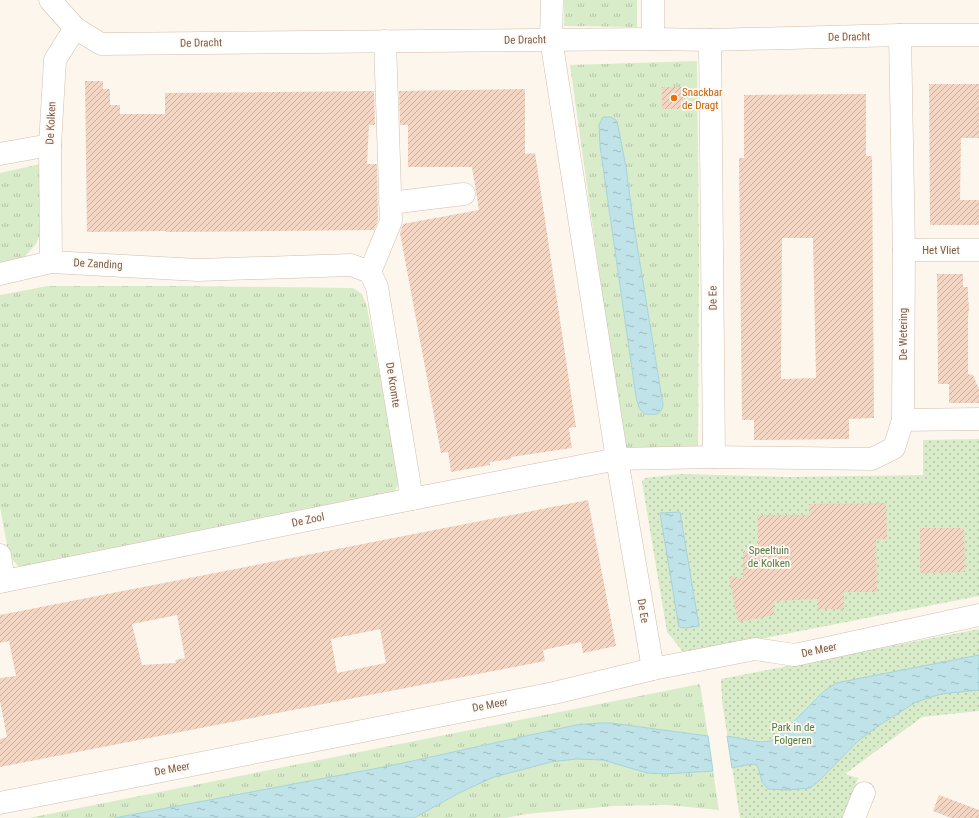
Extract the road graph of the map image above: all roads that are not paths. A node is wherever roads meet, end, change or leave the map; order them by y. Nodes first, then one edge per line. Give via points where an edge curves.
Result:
1 (50, 0) edge
2 (552, 0) edge
3 (653, 0) edge
4 (75, 28) junction
5 (900, 35) junction
6 (979, 35) edge
7 (653, 38) junction
8 (551, 39) junction
9 (710, 40) junction
10 (385, 41) junction
11 (50, 145) junction
12 (0, 154) edge
13 (464, 194) dead end
14 (390, 203) junction
15 (904, 250) junction
16 (979, 250) edge
17 (51, 262) junction
18 (370, 272) junction
19 (0, 274) edge
20 (979, 419) edge
21 (903, 420) junction
22 (714, 457) junction
23 (617, 459) junction
24 (412, 499) junction
25 (0, 555) edge
26 (2, 582) edge
27 (979, 615) edge
28 (653, 669) junction
29 (864, 793) dead end
30 (0, 803) edge
31 (854, 818) edge

1 - 4 street
2 - 8 street, De Ee
3 - 7 street
4 - 10 street, De Dracht via 101,44
4 - 11 street, De Kolken via 55,60
5 - 6 street, De Dracht
5 - 9 street, De Dracht
5 - 15 street, De Wetering
7 - 8 street, De Dracht
7 - 9 street, De Dracht
8 - 10 street, De Dracht
8 - 23 street, De Ee
9 - 22 street, De Ee
10 - 14 street
11 - 12 street
11 - 17 street, De Kolken
13 - 14 street
14 - 18 street via 390,220
15 - 16 street, Het Vliet
15 - 21 street, De Wetering
17 - 18 street, De Zanding via 198,270 351,265
17 - 19 street, De Zanding
18 - 24 street, De Kromte via 377,287
20 - 21 street
21 - 22 street, De Wetering via 894,448 872,459
22 - 23 street
23 - 24 street, De Zool
23 - 28 street, De Ee
24 - 26 street, De Zool
25 - 26 street
27 - 28 street, De Meer via 795,655 755,649
28 - 30 street, De Meer via 546,694
29 - 31 street

